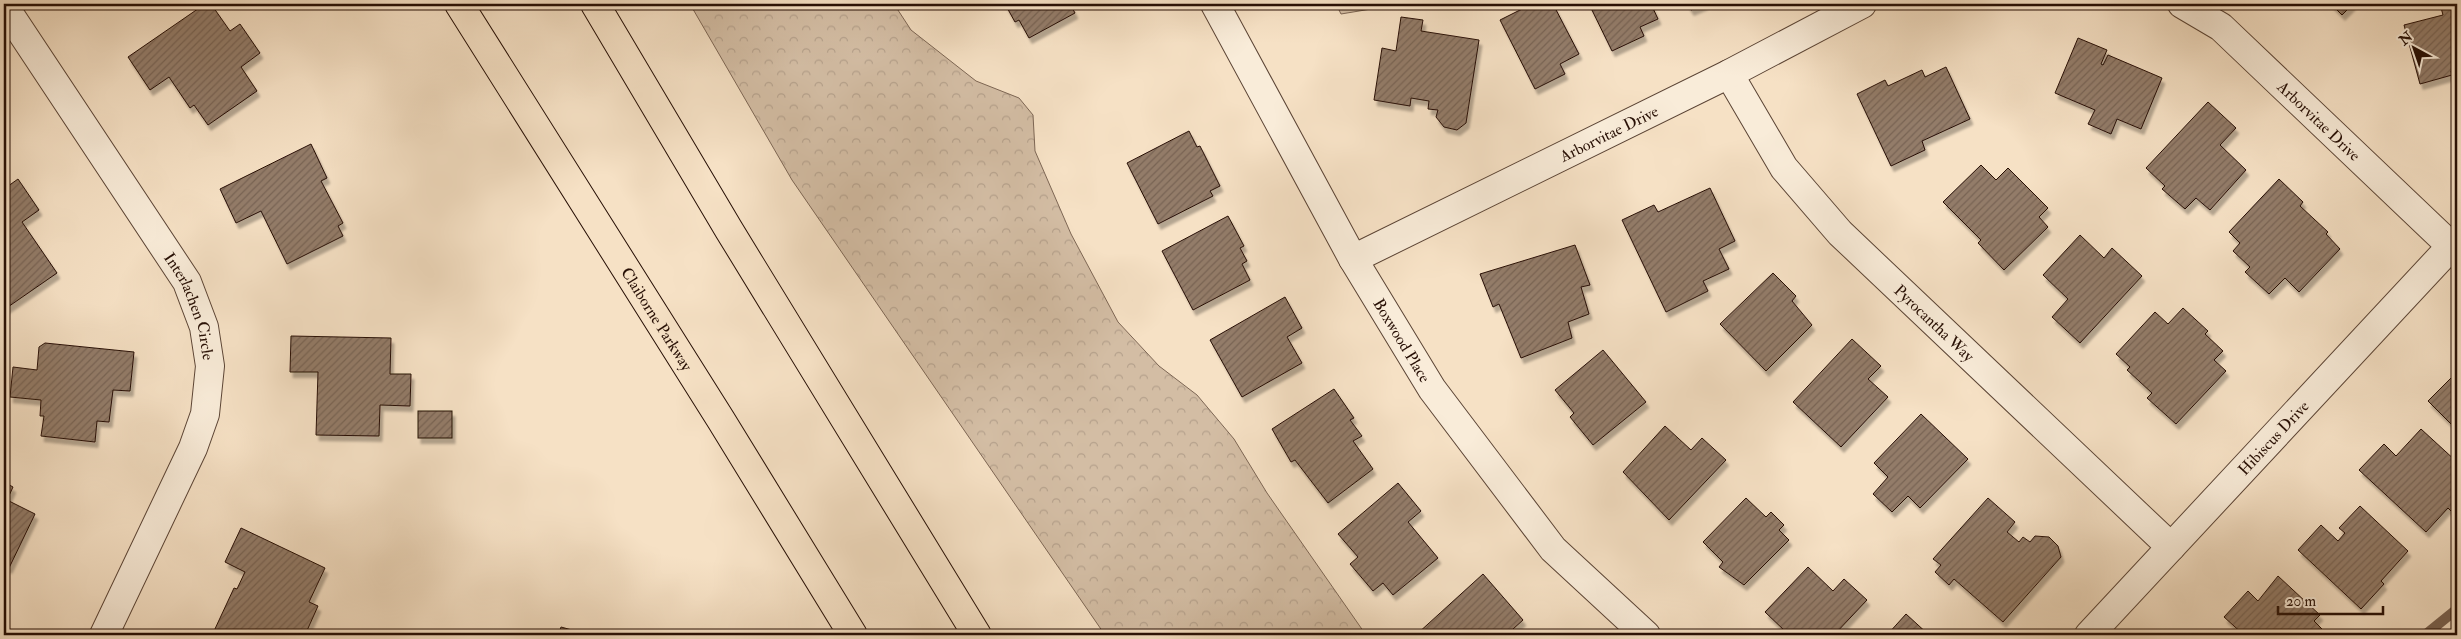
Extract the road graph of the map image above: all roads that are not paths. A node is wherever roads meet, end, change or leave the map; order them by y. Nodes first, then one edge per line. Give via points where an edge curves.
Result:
1 (459, 4) edge
2 (595, 4) edge
3 (1214, 4) edge
4 (1862, 4) edge
5 (2182, 4) edge
6 (4, 6) edge
7 (1729, 74) junction
8 (2454, 243) edge
9 (1353, 259) junction
10 (2171, 546) junction
11 (104, 635) edge
12 (854, 635) edge
13 (977, 635) edge
14 (1646, 635) edge
15 (2089, 635) edge

1 - 12 main road, Claiborne Parkway
2 - 13 main road
3 - 9 street, Boxwood Place
4 - 7 street, Arborvitae Drive
5 - 8 street, Arborvitae Drive via 2220,27
6 - 11 street, Interlachen Circle via 187,282 204,327 210,366 205,414 193,448
7 - 9 street, Arborvitae Drive
7 - 10 street, Pyrocantha Way via 1784,168 1840,233
8 - 10 street, Hibiscus Drive
9 - 14 street, Boxwood Place via 1432,389 1554,550
10 - 15 street, Hibiscus Drive

